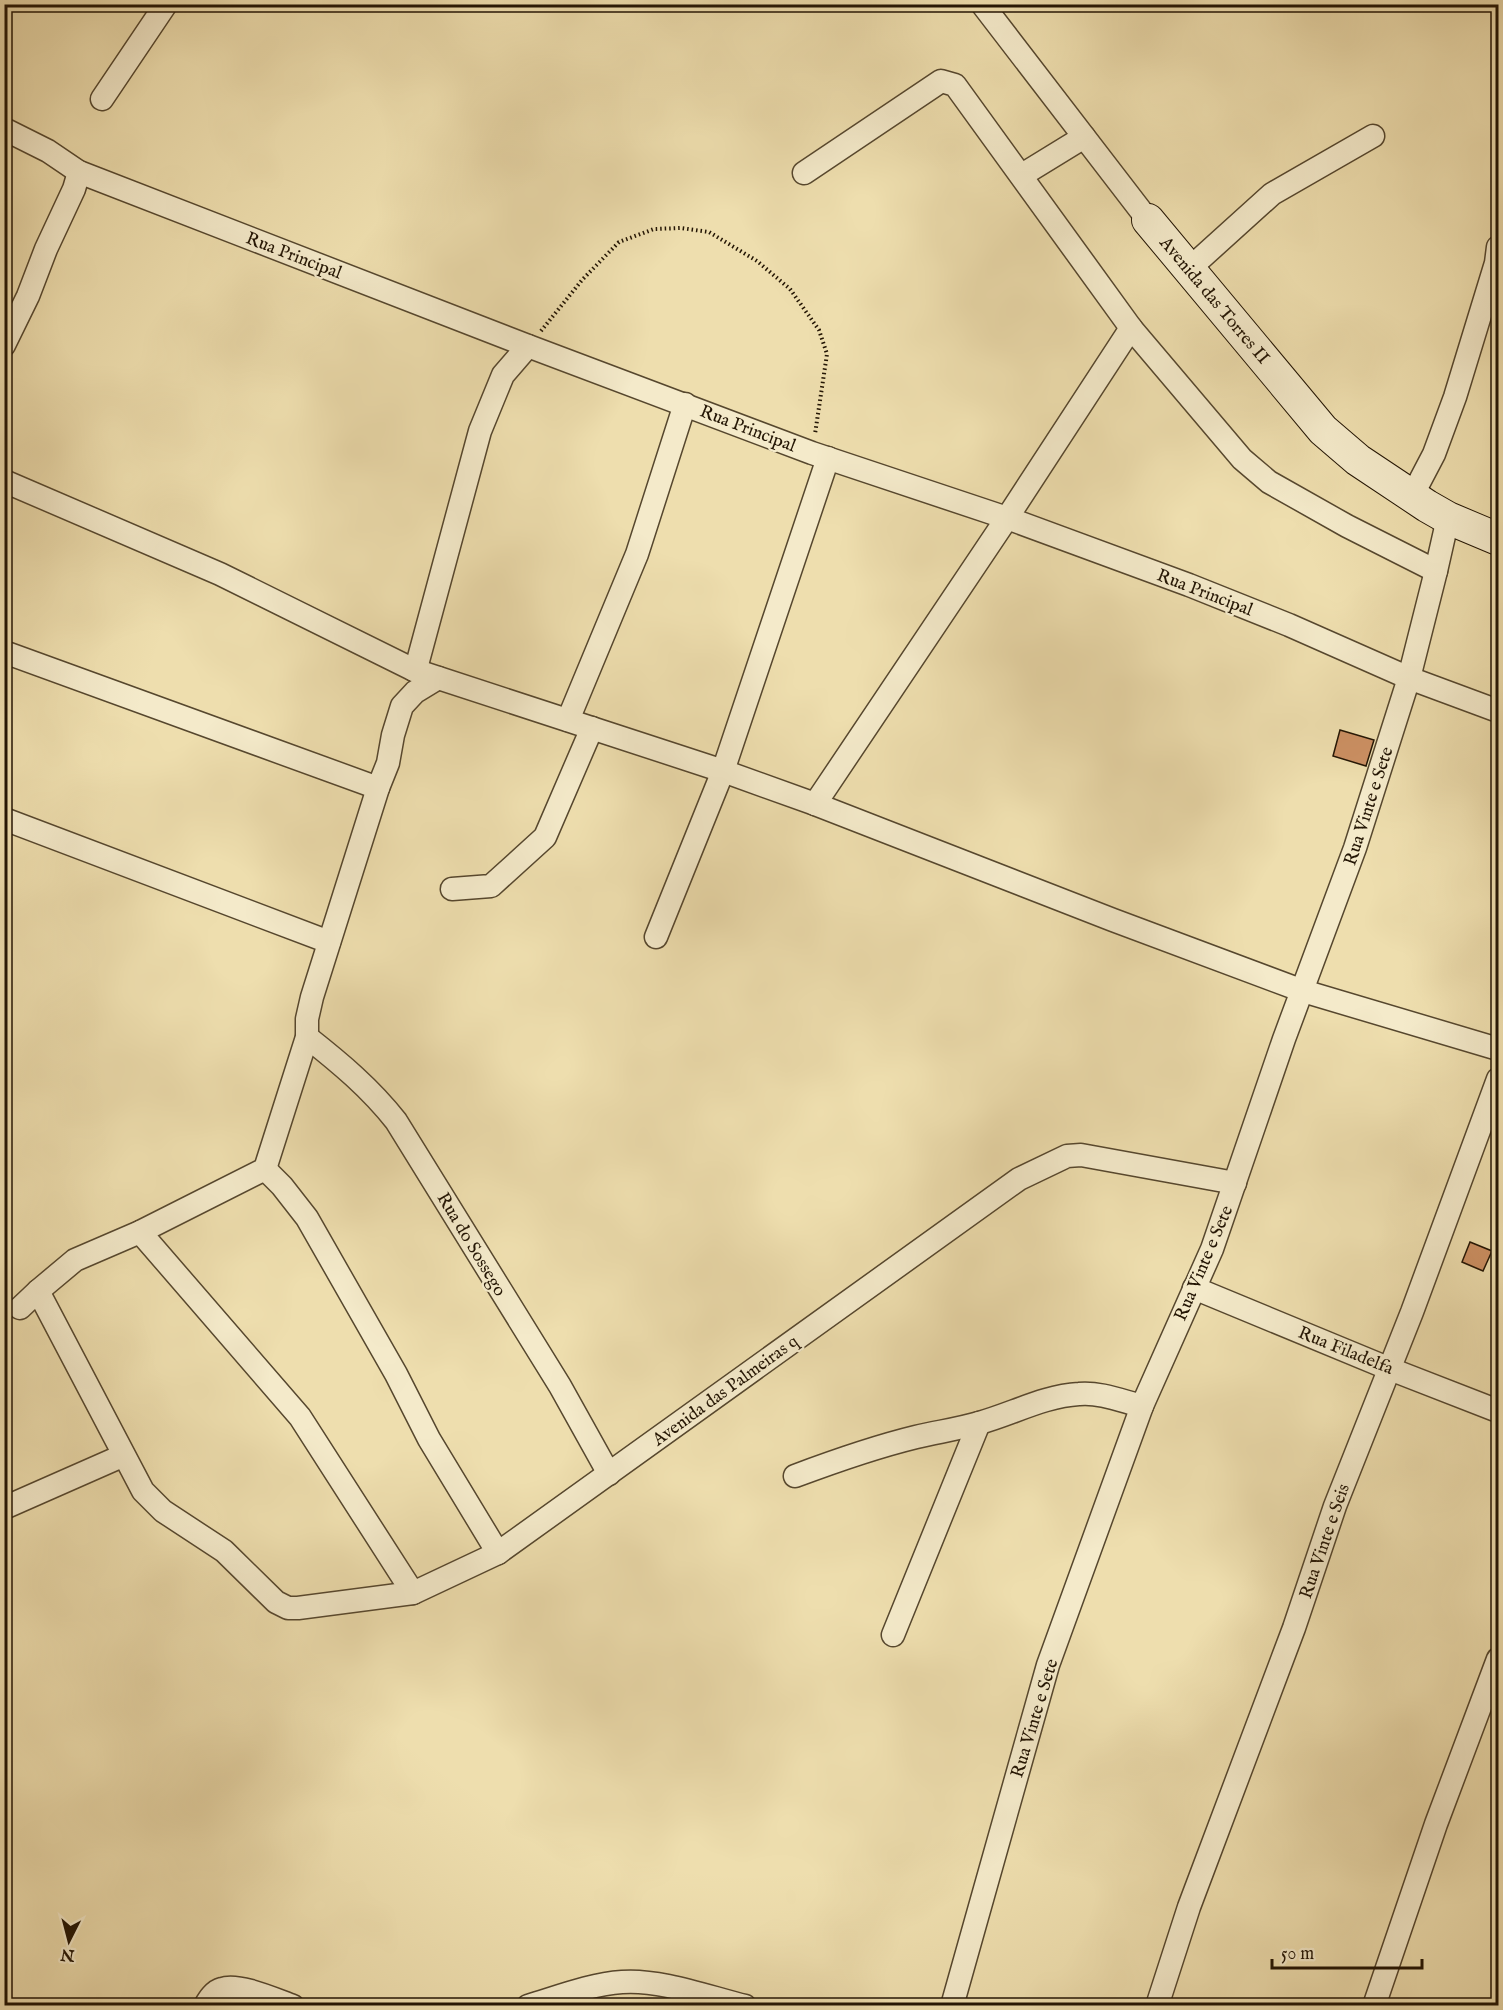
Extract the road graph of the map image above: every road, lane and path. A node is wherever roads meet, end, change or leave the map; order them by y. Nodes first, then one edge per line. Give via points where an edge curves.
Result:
1 (166, 4) edge
2 (982, 4) edge
3 (102, 99) dead end
4 (4, 129) edge
5 (1373, 136) dead end
6 (1084, 137) junction
7 (78, 172) junction
8 (804, 173) dead end
9 (1022, 175) junction
10 (1148, 220) joint
11 (1498, 247) edge
12 (1189, 269) junction
13 (1131, 328) junction
14 (4, 345) edge
15 (528, 346) junction
16 (685, 404) junction
17 (820, 455) junction
18 (4, 481) edge
19 (1412, 496) junction
20 (1007, 518) junction
21 (1448, 518) junction
22 (1498, 539) edge
23 (1436, 571) junction
24 (4, 652) edge
25 (414, 670) junction
26 (438, 678) junction
27 (1409, 678) junction
28 (1498, 711) edge
29 (568, 720) junction
30 (592, 728) junction
31 (723, 771) junction
32 (378, 788) junction
33 (815, 804) junction
34 (4, 819) edge
35 (452, 889) dead end
36 (656, 937) dead end
37 (329, 942) junction
38 (1303, 991) junction
39 (307, 1037) junction
40 (1498, 1049) edge
41 (1498, 1079) edge
42 (265, 1169) junction
43 (1235, 1183) junction
44 (140, 1232) junction
45 (1194, 1288) junction
46 (38, 1291) junction
47 (20, 1308) dead end
48 (1390, 1369) junction
49 (1142, 1406) junction
50 (1498, 1411) edge
51 (979, 1423) junction
52 (122, 1456) junction
53 (609, 1474) junction
54 (795, 1476) dead end
55 (4, 1508) edge
56 (498, 1553) junction
57 (413, 1593) junction
58 (892, 1635) dead end
59 (1498, 1659) edge
60 (205, 2006) edge
61 (293, 2006) edge
62 (528, 2006) edge
63 (745, 2006) edge
64 (952, 2006) edge
65 (1157, 2006) edge
66 (1374, 2006) edge

1 - 3 street
2 - 6 street, Avenida das Torres II
4 - 7 street, Rua Principal via 48,151
5 - 12 street via 1272,194
6 - 9 street
6 - 10 street, Avenida das Torres II
7 - 14 street via 74,189
7 - 15 street, Rua Principal
8 - 9 street via 941,81 959,89
9 - 13 street
10 - 12 street, Avenida das Torres II
11 - 19 street via 1455,397 1434,454
12 - 19 street, Avenida das Torres II via 1323,430 1358,460
13 - 20 street
13 - 23 street via 1242,459 1269,482
15 - 16 street, Rua Principal
15 - 17 path via 619,242 654,229 709,232 757,261 790,289 819,330 827,354
15 - 25 street via 503,375 480,431
16 - 17 street, Rua Principal
16 - 29 street via 637,554
17 - 20 street, Rua Principal
17 - 31 street
18 - 25 street via 220,574
19 - 21 street, Avenida das Torres II
20 - 27 street, Rua Principal via 1222,598
20 - 33 street
21 - 22 street, Avenida das Torres II
21 - 23 street, Rua Vinte e Sete
23 - 27 street, Rua Vinte e Sete
24 - 32 street
25 - 26 street
26 - 29 street
26 - 32 street via 415,692 402,706
27 - 28 street, Rua Principal
27 - 38 street, Rua Vinte e Sete via 1355,848
29 - 30 street
30 - 31 street
30 - 35 street via 545,837 491,886
31 - 33 street
31 - 36 street
32 - 37 street
33 - 38 street
34 - 37 street
37 - 39 street via 307,1019
38 - 40 street
38 - 43 street, Rua Vinte e Sete
39 - 42 street
39 - 53 street, Rua do Sossego via 377,1097 396,1121 560,1386
41 - 48 street, Rua Vinte e Seis
42 - 44 street
42 - 56 street via 307,1218 429,1439
43 - 45 street, Rua Vinte e Sete
43 - 53 street, Avenida das Palmeiras q via 1081,1155 1067,1156 1009,1186
44 - 46 street via 75,1260
44 - 57 street via 300,1416
45 - 48 street, Rua Filadelfa
45 - 49 street, Rua Vinte e Sete
46 - 47 street
46 - 52 street, Avenida das Palmeiras q
48 - 50 street, Rua Filadelfa
48 - 65 street, Rua Vinte e Seis via 1335,1506 1294,1628 1189,1907
49 - 51 street via 1082,1393 1041,1401
49 - 64 street, Rua Vinte e Sete via 1048,1665
51 - 54 street via 881,1447
51 - 58 street
52 - 55 street
52 - 57 street, Avenida das Palmeiras q via 142,1491 163,1511 224,1551 276,1602 288,1608
53 - 56 street, Avenida das Palmeiras q
56 - 57 street, Avenida das Palmeiras q
59 - 66 street
60 - 61 street via 215,1992 231,1988
62 - 63 street via 624,1982 685,1990

